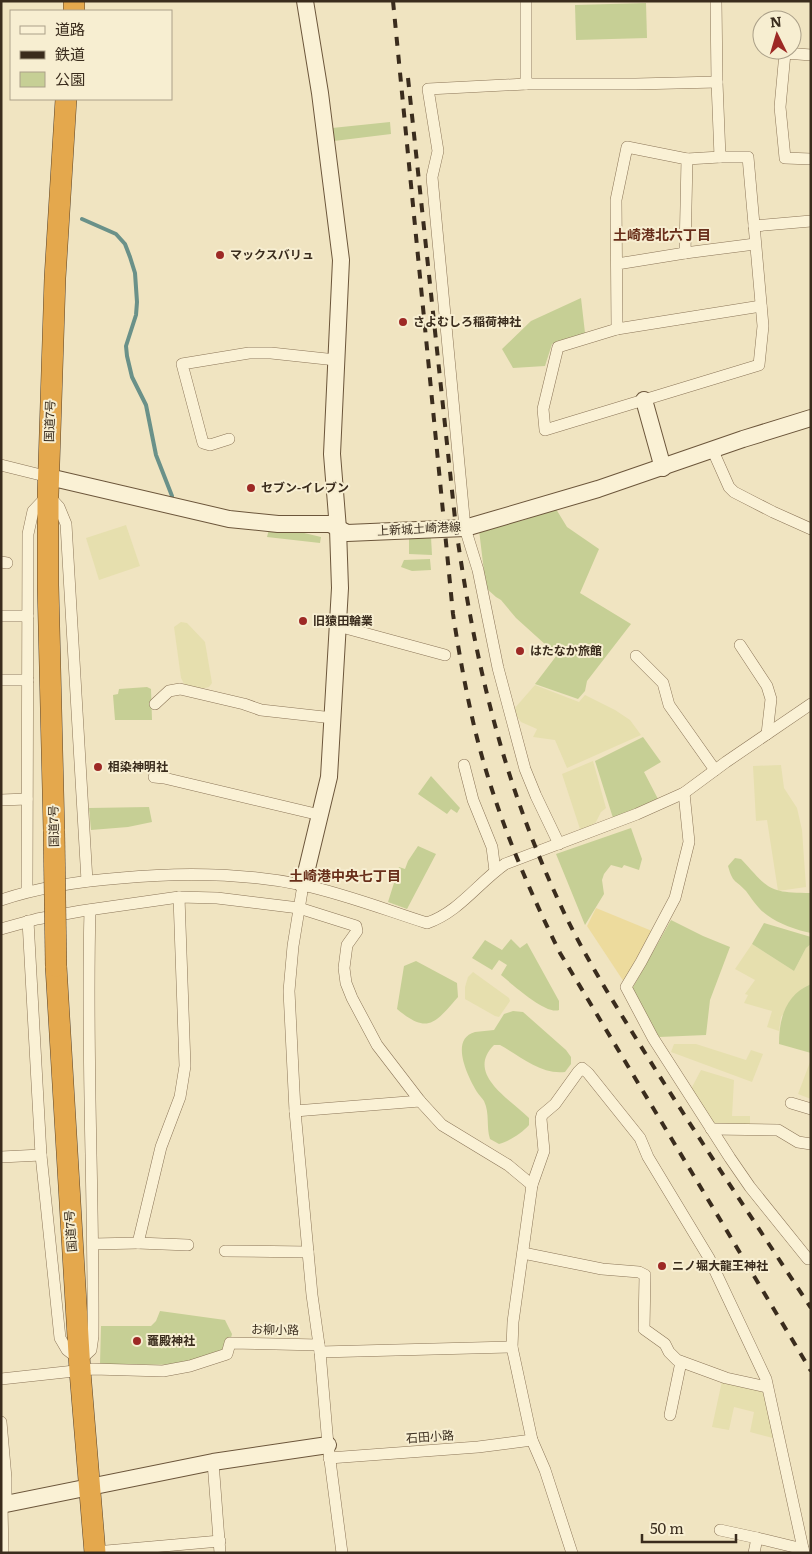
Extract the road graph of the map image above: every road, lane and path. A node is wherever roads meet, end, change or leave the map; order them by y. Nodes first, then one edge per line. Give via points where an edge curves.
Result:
1 (305, 1) edge
2 (526, 1) edge
3 (716, 1) edge
4 (811, 55) edge
5 (717, 82) junction
6 (526, 84) junction
7 (66, 100) edge
8 (720, 157) junction
9 (811, 159) edge
10 (687, 160) junction
11 (811, 221) edge
12 (754, 226) junction
13 (756, 244) junction
14 (685, 253) junction
15 (616, 264) junction
16 (761, 306) junction
17 (617, 329) junction
18 (336, 360) junction
19 (644, 400) junction
20 (811, 418) edge
21 (230, 439) dead end
22 (713, 451) junction
23 (1, 465) edge
24 (663, 468) junction
25 (48, 486) junction
26 (338, 528) junction
27 (465, 528) junction
28 (811, 529) edge
29 (1, 616) edge
30 (28, 616) junction
31 (338, 626) junction
32 (740, 645) dead end
33 (445, 655) dead end
34 (636, 656) dead end
35 (1, 680) edge
36 (28, 680) junction
37 (155, 704) dead end
38 (810, 706) edge
39 (333, 718) junction
40 (767, 734) junction
41 (464, 765) dead end
42 (715, 770) junction
43 (154, 777) dead end
44 (684, 793) junction
45 (27, 799) junction
46 (1, 800) edge
47 (320, 815) junction
48 (559, 844) junction
49 (495, 871) junction
50 (87, 881) junction
51 (303, 885) junction
52 (27, 891) junction
53 (179, 897) junction
54 (1, 900) edge
55 (299, 908) junction
56 (90, 910) junction
57 (28, 921) junction
58 (1, 929) edge
59 (420, 1101) junction
60 (792, 1103) dead end
61 (811, 1109) edge
62 (295, 1111) junction
63 (711, 1129) junction
64 (811, 1144) edge
65 (41, 1155) junction
66 (1, 1157) edge
67 (532, 1185) junction
68 (138, 1243) junction
69 (93, 1244) junction
70 (188, 1245) dead end
71 (225, 1251) dead end
72 (308, 1252) junction
73 (523, 1252) junction
74 (810, 1261) edge
75 (512, 1348) junction
76 (320, 1349) junction
77 (681, 1362) junction
78 (80, 1365) junction
79 (1, 1379) edge
80 (768, 1386) junction
81 (670, 1415) dead end
82 (1, 1422) edge
83 (532, 1440) junction
84 (328, 1452) junction
85 (213, 1462) junction
86 (89, 1488) junction
87 (3, 1505) edge
88 (720, 1530) dead end
89 (757, 1538) junction
90 (220, 1547) edge
91 (804, 1551) edge
92 (95, 1552) edge
93 (4, 1553) edge
94 (342, 1553) edge
95 (572, 1553) edge
96 (754, 1553) edge

1 - 18 street via 341,260
2 - 6 street
3 - 5 street
4 - 9 street via 785,53 780,107 785,158
5 - 6 street
5 - 8 street
6 - 27 street via 428,89 438,151 432,177
7 - 25 highway, 国道7号 via 55,278
8 - 10 street
8 - 12 street via 748,157
10 - 14 street
10 - 15 street via 627,147 616,200
11 - 12 street
12 - 13 street
13 - 14 street
13 - 16 street
14 - 15 street
15 - 17 street
16 - 17 street
16 - 19 street via 763,326 759,365
17 - 19 street via 558,346 543,409 544,430
18 - 21 street via 249,353 182,364 202,443 210,445
18 - 26 street via 332,454
19 - 24 street
20 - 22 street, 上新城土崎港線
22 - 24 street, 上新城土崎港線
22 - 28 street via 734,492
23 - 25 street
24 - 27 street, 上新城土崎港線
25 - 26 street, 上新城土崎港線 via 229,519 278,524 330,524
25 - 30 street via 30,520
25 - 50 street via 66,524
25 - 78 highway, 国道7号, bridge via 56,966
26 - 27 street, 上新城土崎港線 via 347,532
26 - 31 street
27 - 48 street via 525,768
29 - 30 street
30 - 36 street
31 - 33 street
31 - 39 street
32 - 40 street via 767,686 771,699
34 - 42 street via 663,683 669,705
35 - 36 street
36 - 45 street
37 - 39 street via 169,691 180,689 261,710
38 - 40 street
39 - 47 street via 329,777
40 - 42 street
41 - 49 street via 472,800 492,847
42 - 44 street
43 - 47 street
44 - 48 street
44 - 63 street via 689,842 675,898 626,987 653,1038
45 - 46 street
45 - 52 street
47 - 51 street
48 - 49 street via 505,864
49 - 51 street via 459,905 426,924
50 - 51 street via 176,874 224,875
50 - 52 street
51 - 55 street
52 - 54 street
53 - 55 street
53 - 56 street
53 - 68 street via 185,1066 180,1097 161,1147
55 - 59 street via 356,926 358,931 347,945 346,984 377,1045
55 - 62 street via 289,991
56 - 57 street
56 - 69 street via 88,980
57 - 58 street
57 - 65 street
59 - 62 street
59 - 67 street via 442,1125 508,1165
60 - 61 street
62 - 72 street
63 - 64 street via 778,1130 798,1142
63 - 74 street via 750,1187
65 - 66 street
65 - 78 street via 60,1338
67 - 73 street
67 - 80 street via 544,1151 542,1115 556,1104 582,1068 640,1138 648,1157 709,1258
68 - 69 street
68 - 70 street
69 - 78 street via 93,1336 91,1350
71 - 72 street
72 - 76 street
73 - 75 street
73 - 77 street via 645,1275 644,1329 665,1344
75 - 76 street, お柳小路
75 - 83 street
76 - 78 street, お柳小路 via 230,1343 227,1354 162,1371 93,1369
76 - 84 street
77 - 80 street via 726,1378
77 - 81 street
78 - 79 street
78 - 86 highway, 国道7号
80 - 91 street
82 - 87 street via 6,1478
83 - 84 street, 石田小路 via 469,1448
83 - 95 street
84 - 85 street
84 - 94 street
85 - 86 street
85 - 90 street
86 - 87 street
86 - 92 highway, 国道7号
87 - 93 street
88 - 89 street
89 - 91 street
89 - 96 street
90 - 92 street

